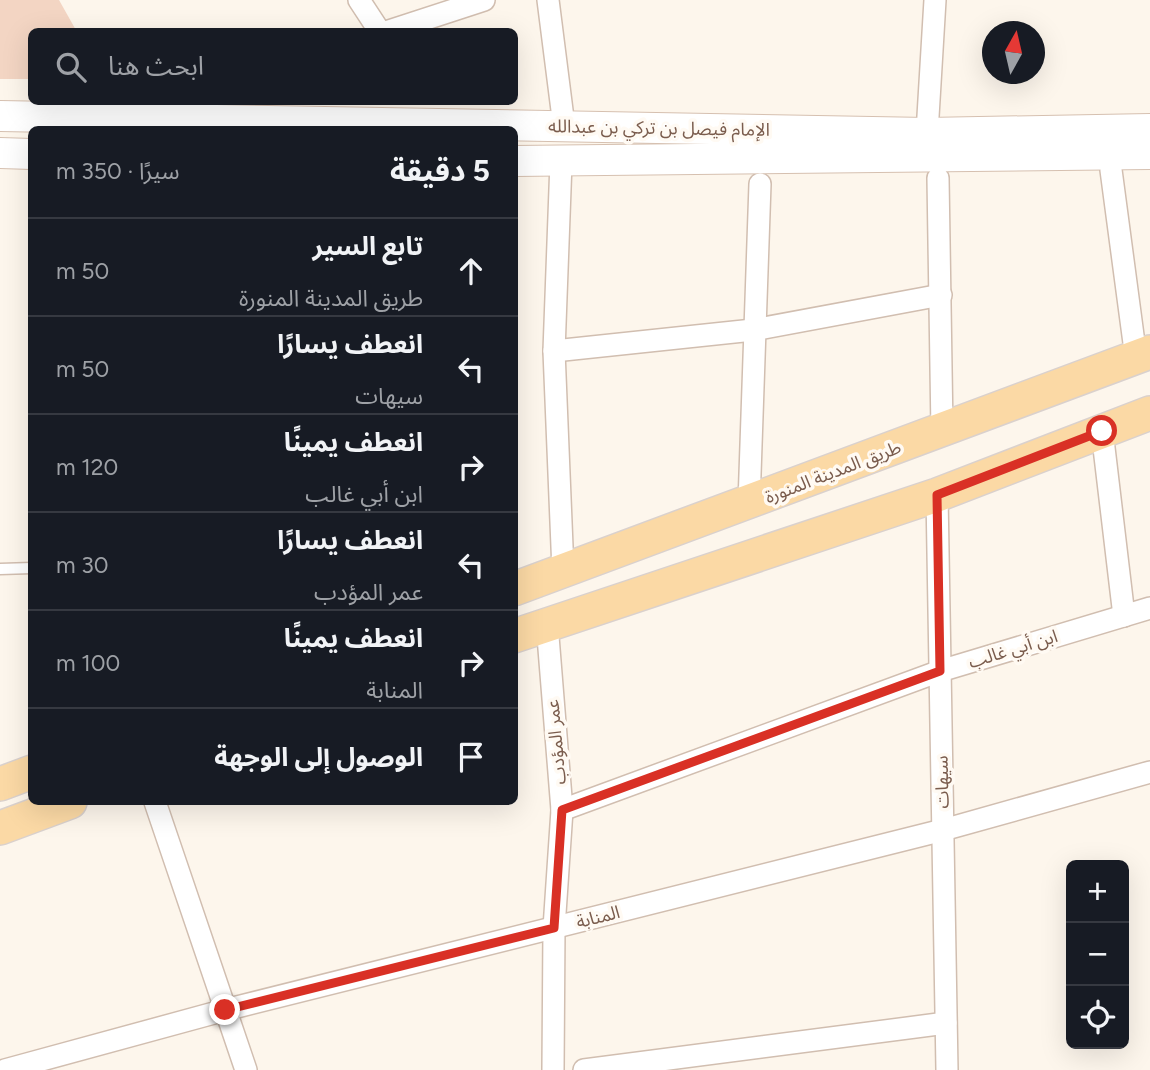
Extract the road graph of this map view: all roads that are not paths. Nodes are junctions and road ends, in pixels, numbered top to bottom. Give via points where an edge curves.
1 (359, 0) edge
2 (482, 0) edge
3 (548, 0) edge
4 (934, 0) edge
5 (377, 28) edge
6 (398, 28) edge
7 (159, 105) edge
8 (0, 116) edge
9 (117, 118) junction
10 (564, 126) junction
11 (1150, 129) edge
12 (927, 133) junction
13 (0, 153) edge
14 (28, 154) edge
15 (1129, 159) edge
16 (518, 161) edge
17 (561, 162) junction
18 (938, 177) dead end
19 (760, 184) dead end
20 (941, 295) junction
21 (753, 330) junction
22 (554, 351) junction
23 (1143, 355) edge
24 (1150, 413) edge
25 (942, 430) junction
26 (1102, 431) junction
27 (937, 495) junction
28 (749, 503) junction
29 (28, 568) edge
30 (0, 569) edge
31 (563, 571) junction
32 (518, 588) edge
33 (1150, 608) edge
34 (1124, 616) junction
35 (547, 624) junction
36 (518, 635) edge
37 (940, 671) junction
38 (1150, 772) edge
39 (28, 774) edge
40 (0, 784) edge
41 (62, 805) edge
42 (156, 805) edge
43 (562, 810) junction
44 (0, 828) edge
45 (943, 830) junction
46 (554, 928) junction
47 (225, 1010) junction
48 (946, 1023) junction
49 (5, 1070) edge
50 (246, 1070) edge
51 (553, 1070) edge
52 (584, 1070) edge
53 (947, 1070) edge

1 - 5 street
2 - 6 street
3 - 10 street
4 - 12 street
7 - 9 street
8 - 9 main road, الإمام فيصل بن تركي بن عبدالله
9 - 10 main road, الإمام فيصل بن تركي بن عبدالله
10 - 12 main road, الإمام فيصل بن تركي بن عبدالله
11 - 12 main road, الإمام فيصل بن تركي بن عبدالله
13 - 14 main road
15 - 17 main road, الإمام فيصل بن تركي بن عبدالله
15 - 23 street
16 - 17 main road, الإمام فيصل بن تركي بن عبدالله
17 - 22 street
18 - 20 street
19 - 21 street
20 - 21 street
20 - 25 street
21 - 22 street
21 - 28 street
22 - 31 street
23 - 25 main road, طريق المدينة المنورة
24 - 26 main road
25 - 28 main road, طريق المدينة المنورة
26 - 27 main road
26 - 34 street
27 - 35 main road
27 - 37 street, سيهات
28 - 31 main road, طريق المدينة المنورة
29 - 30 lane
31 - 32 main road, طريق المدينة المنورة
33 - 34 street, ابن أبي غالب
34 - 37 street, ابن أبي غالب
35 - 36 main road
35 - 43 street, عمر المؤدب
37 - 43 street, ابن أبي غالب
37 - 45 street, سيهات
38 - 45 street, المنابة
39 - 40 main road
41 - 44 main road
42 - 47 street
43 - 46 street, عمر المؤدب
45 - 46 street, المنابة
45 - 48 street, سيهات
46 - 47 street, المنابة
46 - 51 street, عمر المؤدب
47 - 49 street, المنابة
47 - 50 street
48 - 52 street
48 - 53 street, سيهات

